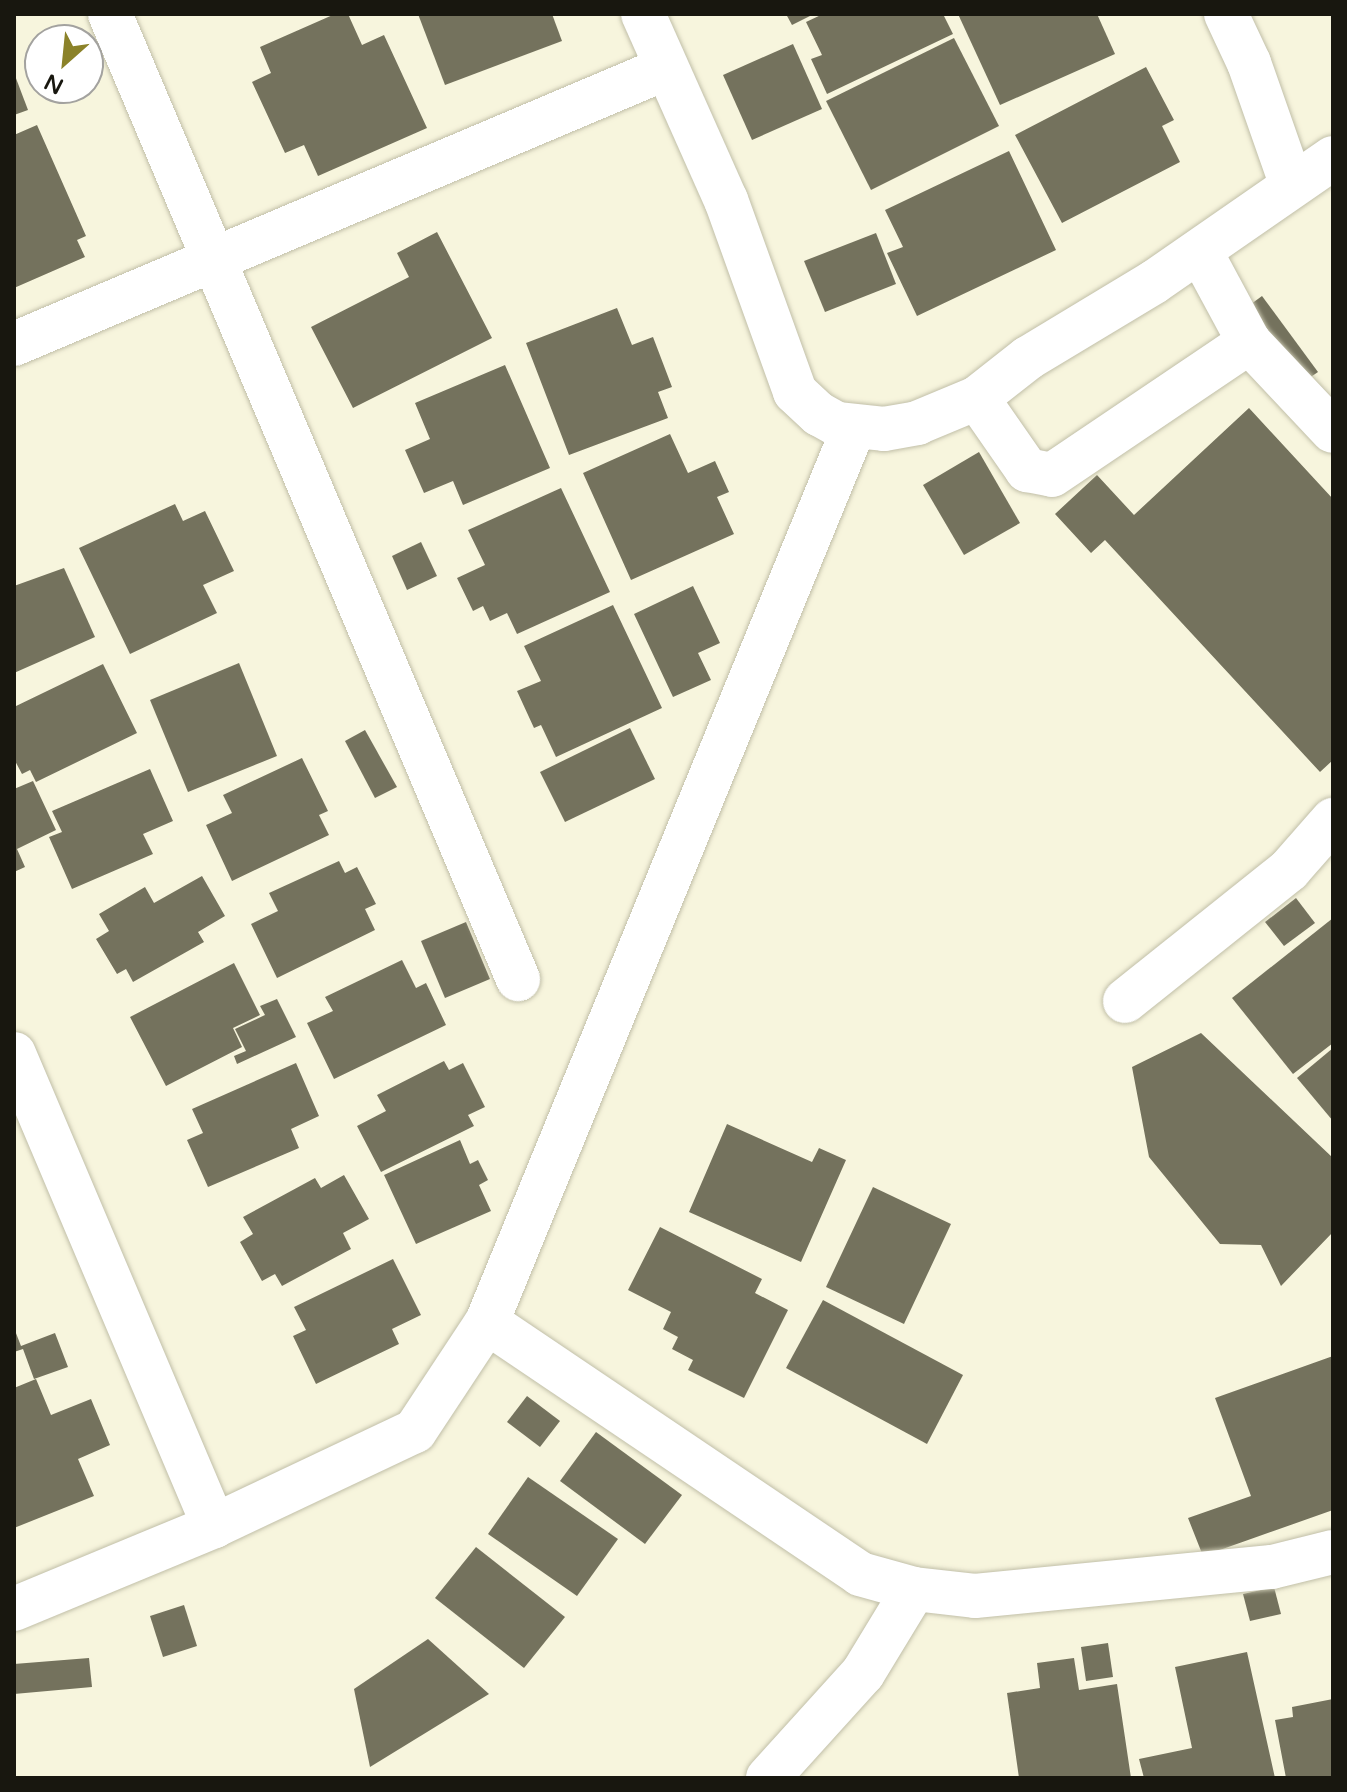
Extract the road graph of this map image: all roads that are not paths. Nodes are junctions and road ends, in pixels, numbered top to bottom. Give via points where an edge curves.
1 (110, 14) edge
2 (643, 14) edge
3 (1226, 14) edge
4 (666, 68) junction
5 (1333, 158) edge
6 (1292, 186) junction
7 (1200, 251) junction
8 (215, 260) junction
9 (1249, 342) junction
10 (14, 344) edge
11 (977, 398) junction
12 (854, 427) junction
13 (1333, 431) edge
14 (1333, 820) edge
15 (518, 979) dead end
16 (1125, 1001) dead end
17 (14, 1054) edge
18 (487, 1322) junction
19 (214, 1526) junction
20 (1333, 1552) edge
21 (914, 1589) junction
22 (14, 1609) edge
23 (768, 1778) edge

1 - 8 street
2 - 4 street
3 - 6 street
4 - 8 street
4 - 12 street via 726,200 795,392 819,414
5 - 6 street
6 - 7 street
7 - 9 street
7 - 11 street via 1028,358
8 - 10 street
8 - 15 street
9 - 11 street via 1052,475 1027,470
9 - 13 street
11 - 12 street via 917,423
12 - 18 street
14 - 16 street via 1289,870
17 - 19 street
18 - 19 street via 415,1431
18 - 21 street via 860,1574
19 - 22 street
20 - 21 street via 1272,1567 975,1596
21 - 23 street via 863,1673

